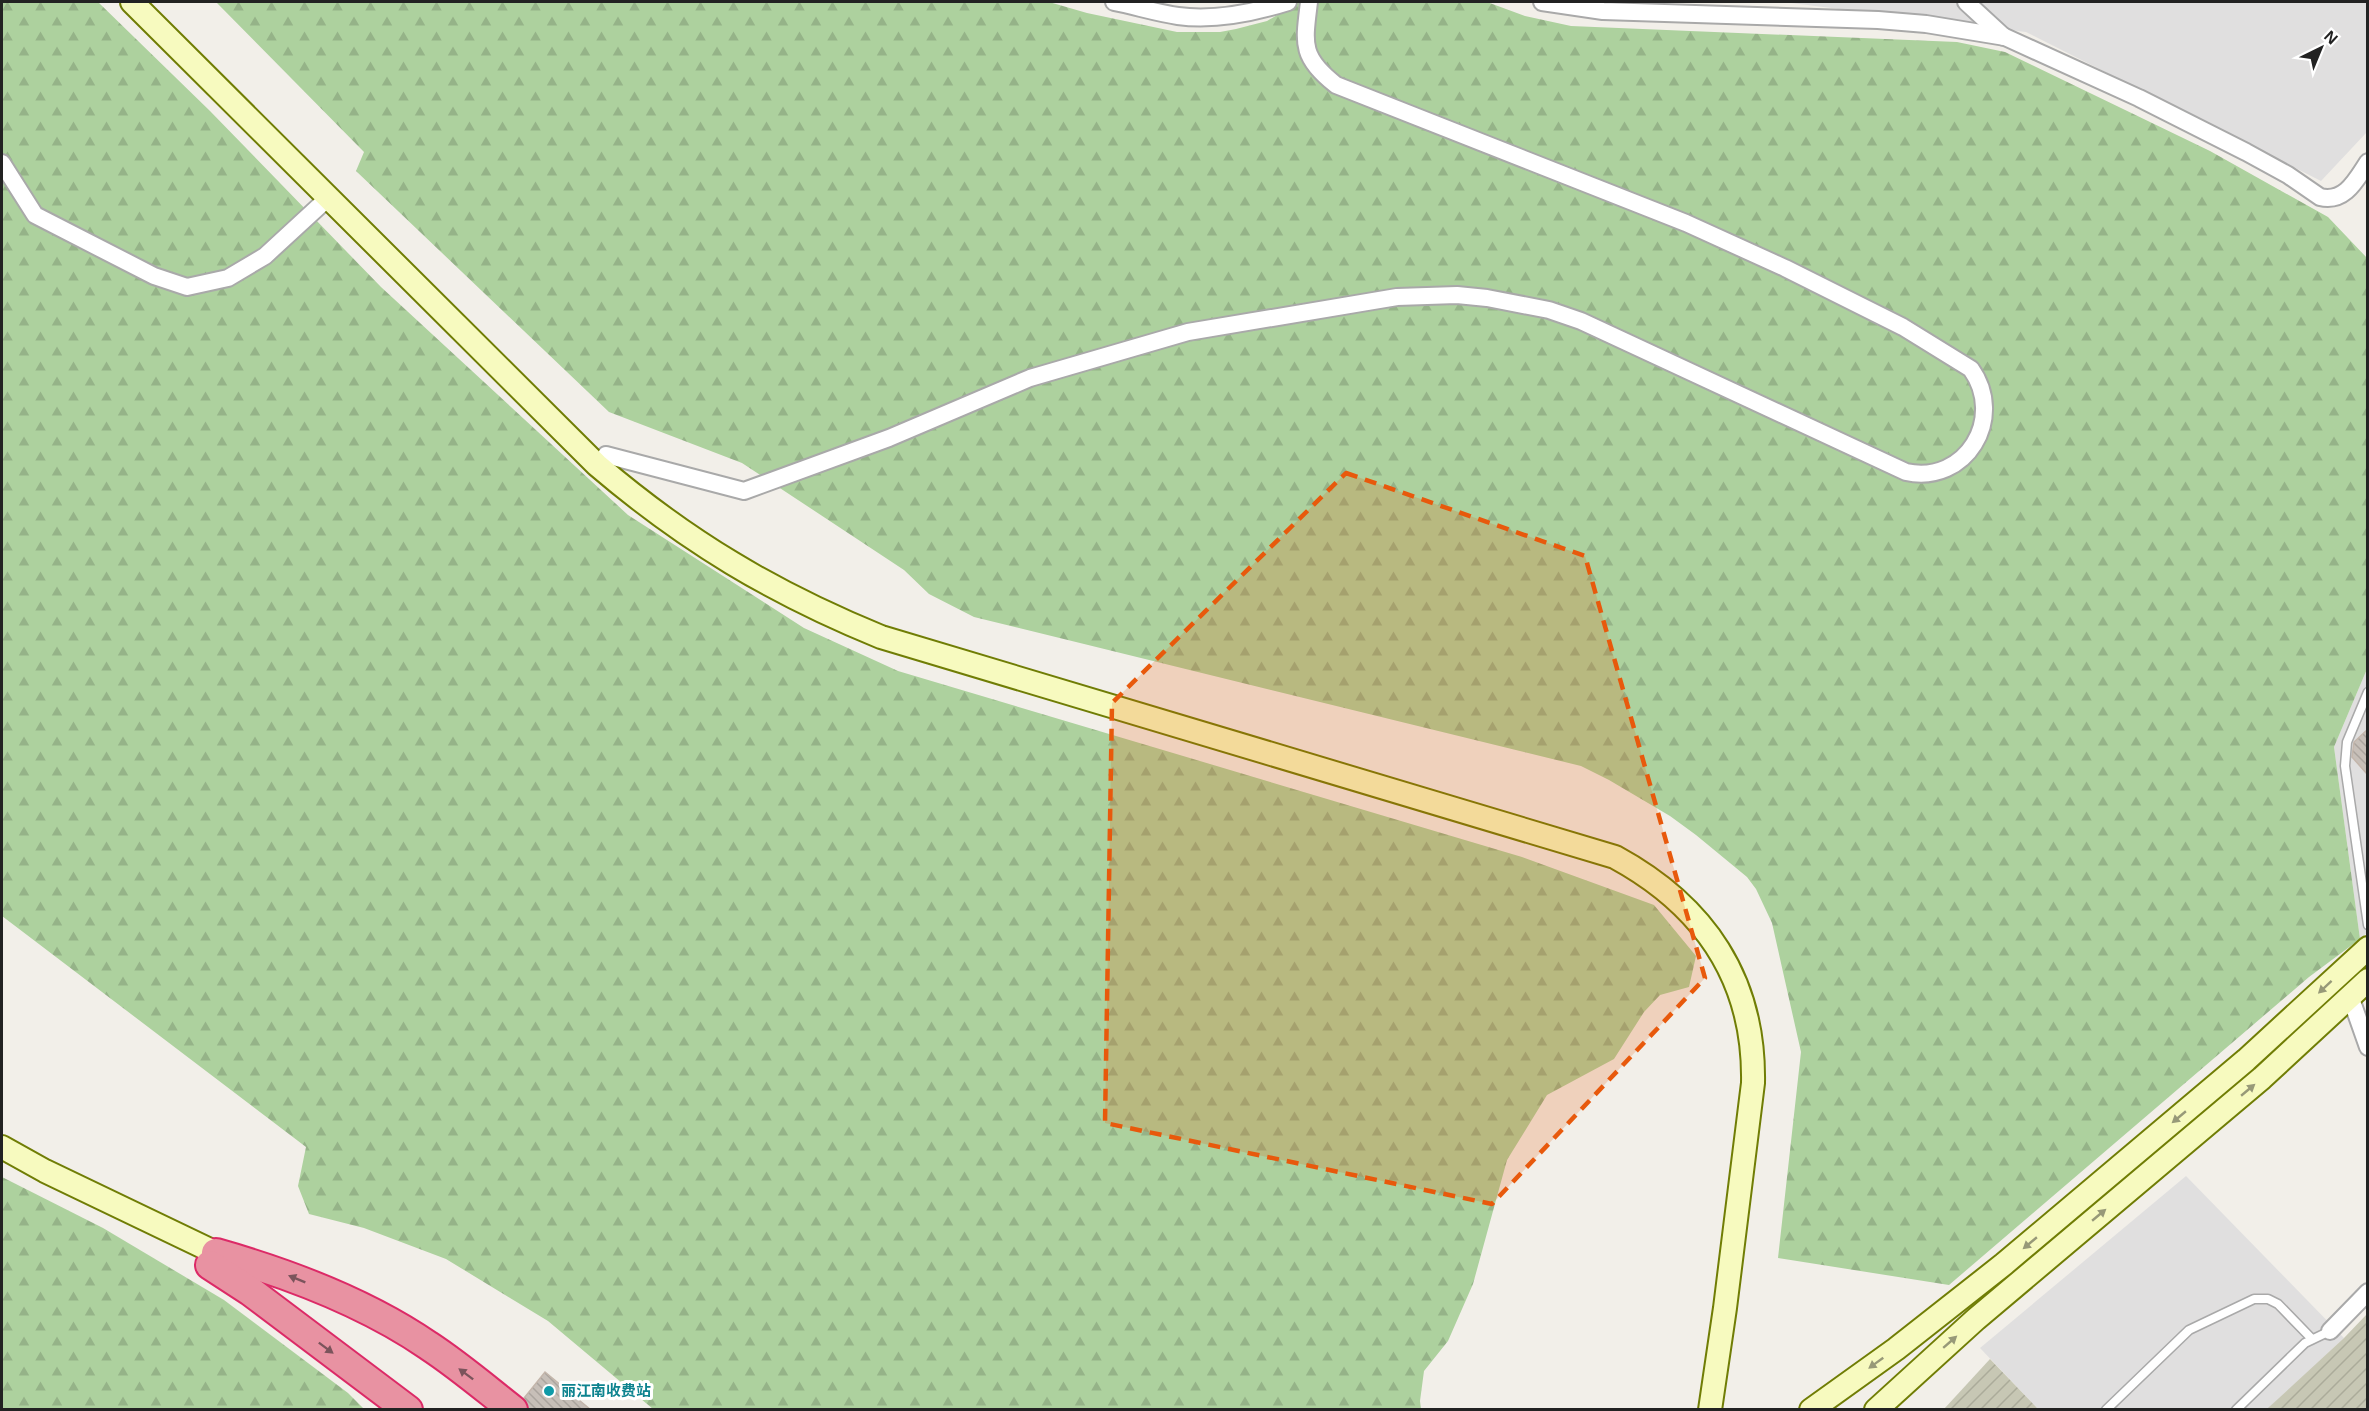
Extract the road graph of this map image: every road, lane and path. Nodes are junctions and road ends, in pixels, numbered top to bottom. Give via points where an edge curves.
1 (132, 2) edge
2 (152, 2) edge
3 (1114, 2) edge
4 (1288, 2) edge
5 (1309, 2) edge
6 (1542, 2) edge
7 (1966, 2) edge
8 (2005, 37) junction
9 (2367, 162) edge
10 (2, 163) edge
11 (328, 198) junction
12 (606, 455) junction
13 (2367, 692) edge
14 (2366, 906) edge
15 (2367, 925) edge
16 (2367, 948) edge
17 (2367, 980) edge
18 (2350, 996) junction
19 (2367, 1047) edge
20 (2, 1147) edge
21 (2, 1164) edge
22 (213, 1259) junction
23 (2367, 1292) edge
24 (2330, 1331) joint
25 (2312, 1339) junction
26 (408, 1410) edge
27 (513, 1410) edge
28 (1710, 1410) edge
29 (1725, 1410) edge
30 (1811, 1410) edge
31 (1876, 1410) edge
32 (2106, 1410) edge
33 (2236, 1410) edge

1 - 11 main road
2 - 12 main road
3 - 4 street via 1200,17 1243,13
5 - 12 street via 1304,42 1319,70 1336,85 1686,224 1785,268 1904,327 1971,369 1985,399 1984,421 1975,442 1941,471 1906,472 1581,321 1516,302 1427,295 1188,332 1030,378 889,438 744,491
6 - 8 street via 1603,11 1878,20
7 - 8 street
8 - 9 street via 2139,98 2246,152 2325,198 2341,195 2350,188
10 - 11 street via 35,215 154,276 187,287 228,278 265,256
11 - 28 main road via 597,465 699,544 788,596 881,638 1615,857 1668,891 1701,923 1728,964 1745,1010 1753,1059 1727,1296
12 - 29 main road via 672,508 750,559 839,605 886,624 1620,844 1677,881 1711,915 1740,957 1759,1006 1767,1058
13 - 14 lane via 2346,742 2345,766
14 - 15 lane
16 -> 30 main road via 2246,1060 2004,1264
17 - 18 main road
18 - 19 street
31 -> 18 main road via 1976,1319 2262,1078
20 - 22 main road
21 - 22 main road
22 -> 26 highway
27 -> 22 highway via 429,1345 357,1305 286,1275
23 - 24 street
24 - 25 lane
25 - 32 lane via 2278,1304 2254,1299 2189,1330
25 - 33 lane

